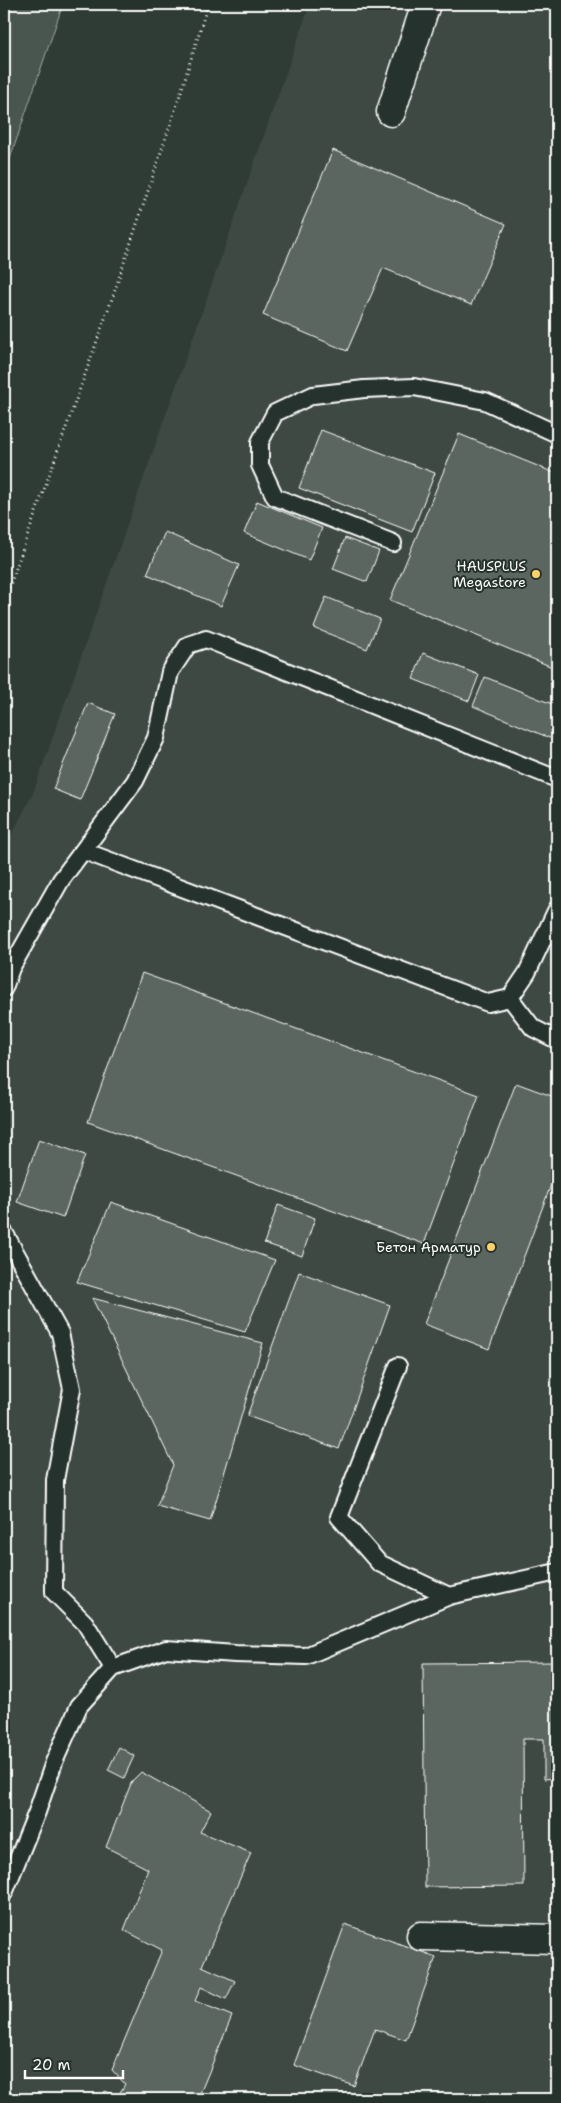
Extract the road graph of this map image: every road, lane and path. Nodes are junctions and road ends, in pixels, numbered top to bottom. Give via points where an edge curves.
1 (208, 4) edge
2 (426, 4) edge
3 (391, 112) dead end
4 (557, 434) edge
5 (393, 543) dead end
6 (4, 602) edge
7 (557, 779) edge
8 (84, 850) junction
9 (557, 909) edge
10 (4, 988) edge
11 (510, 998) junction
12 (557, 1040) edge
13 (4, 1232) edge
14 (398, 1366) dead end
15 (557, 1572) edge
16 (449, 1596) junction
17 (113, 1668) junction
18 (4, 1893) edge
19 (421, 1936) dead end
20 (557, 1940) edge

1 - 6 path via 113,296
2 - 3 street
4 - 5 lane via 485,401 414,387 313,395 275,413 260,442 260,465 276,497
7 - 8 lane via 206,639 188,645 170,672 156,738 135,781
8 - 10 lane via 61,880 11,968
8 - 11 lane via 488,1003
9 - 11 lane via 527,973
11 - 12 lane via 533,1028
13 - 17 lane via 60,1332 72,1389 55,1480 54,1592 85,1623
14 - 16 lane via 339,1517 379,1563
15 - 16 lane
16 - 17 lane via 306,1656 166,1649
17 - 18 lane via 79,1706
19 - 20 street

